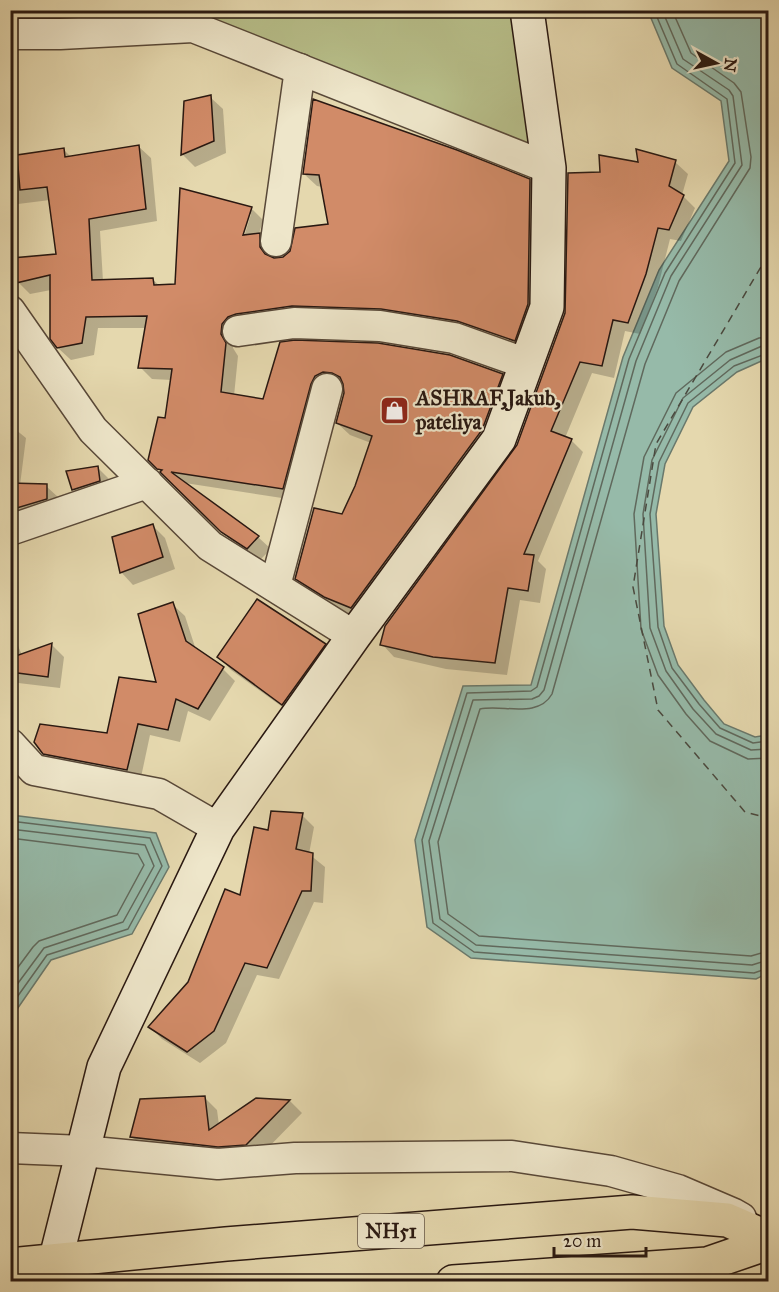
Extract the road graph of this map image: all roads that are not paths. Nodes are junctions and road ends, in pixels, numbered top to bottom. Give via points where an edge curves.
1 (527, 10) edge
2 (10, 34) edge
3 (300, 69) junction
4 (549, 168) junction
5 (276, 241) dead end
6 (10, 311) edge
7 (238, 331) dead end
8 (526, 364) junction
9 (327, 389) dead end
10 (147, 483) junction
11 (10, 530) edge
12 (274, 586) junction
13 (354, 636) junction
14 (10, 744) edge
15 (218, 828) junction
16 (10, 1148) edge
17 (83, 1151) junction
18 (768, 1240) edge
19 (10, 1265) edge
20 (53, 1271) edge
21 (453, 1281) edge

1 - 4 street
2 - 3 street via 193,27
3 - 4 street
3 - 5 street
4 - 8 street via 547,307
6 - 10 street via 93,430
7 - 8 street via 294,323 380,326 454,338
8 - 13 street via 499,439
9 - 12 street
10 - 11 street
10 - 12 street via 210,546
12 - 13 street
13 - 15 street
14 - 15 street via 34,770 159,794
15 - 17 street via 104,1067
16 - 17 street
17 - 18 street via 218,1164 295,1158 512,1156 610,1171 678,1190 734,1214
17 - 20 street
18 - 20 highway, NH51 via 727,1220 632,1212 226,1244
18 - 21 highway via 707,1264
19 - 20 highway, NH51

